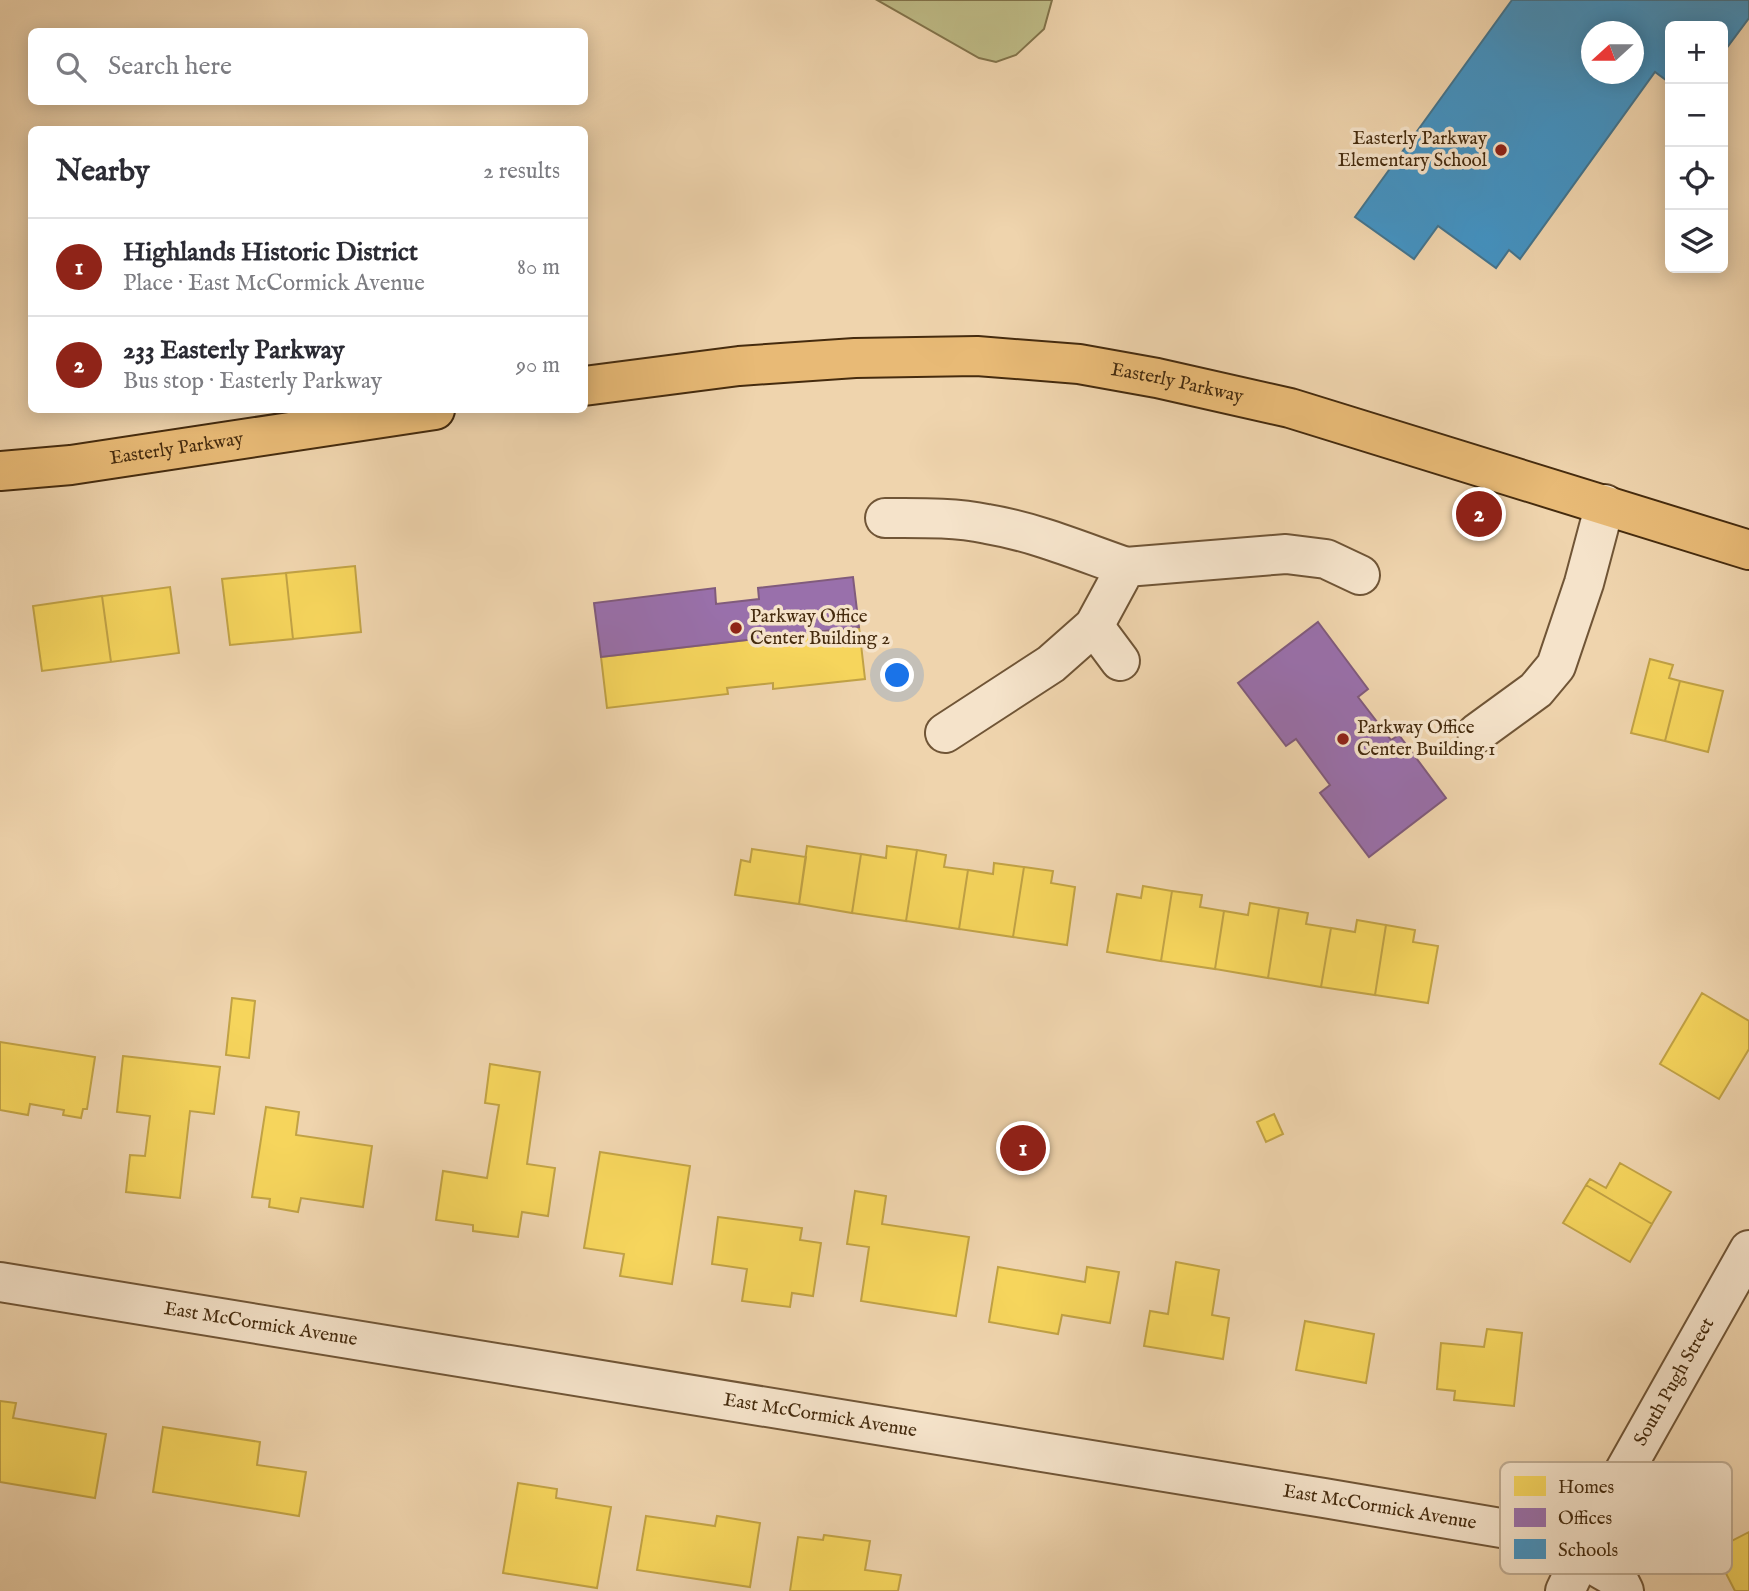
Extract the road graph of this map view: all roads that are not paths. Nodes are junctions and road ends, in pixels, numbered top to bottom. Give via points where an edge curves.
1 (588, 385) edge
2 (415, 413) edge
3 (0, 471) edge
4 (1605, 504) junction
5 (885, 518) dead end
6 (1749, 550) edge
7 (1126, 568) junction
8 (1360, 575) dead end
9 (1094, 626) junction
10 (1120, 661) dead end
11 (945, 733) dead end
12 (1477, 733) dead end
13 (1749, 1250) edge
14 (0, 1282) edge
15 (1629, 1462) edge
16 (1500, 1528) edge
17 (1572, 1574) edge
18 (1624, 1591) edge

1 - 4 main road, Easterly Parkway via 739,366 855,358 977,356 1079,364 1290,408
2 - 3 main road, Easterly Parkway via 71,465
4 - 6 main road, Easterly Parkway
4 - 12 street via 1556,666 1536,690
5 - 7 street via 986,523
7 - 8 street via 1286,554 1326,559
7 - 9 street
9 - 10 street
9 - 11 street via 1051,664
13 - 15 street, South Pugh Street
14 - 16 street, East McCormick Avenue
17 - 18 street, East McCormick Avenue via 1618,1579

